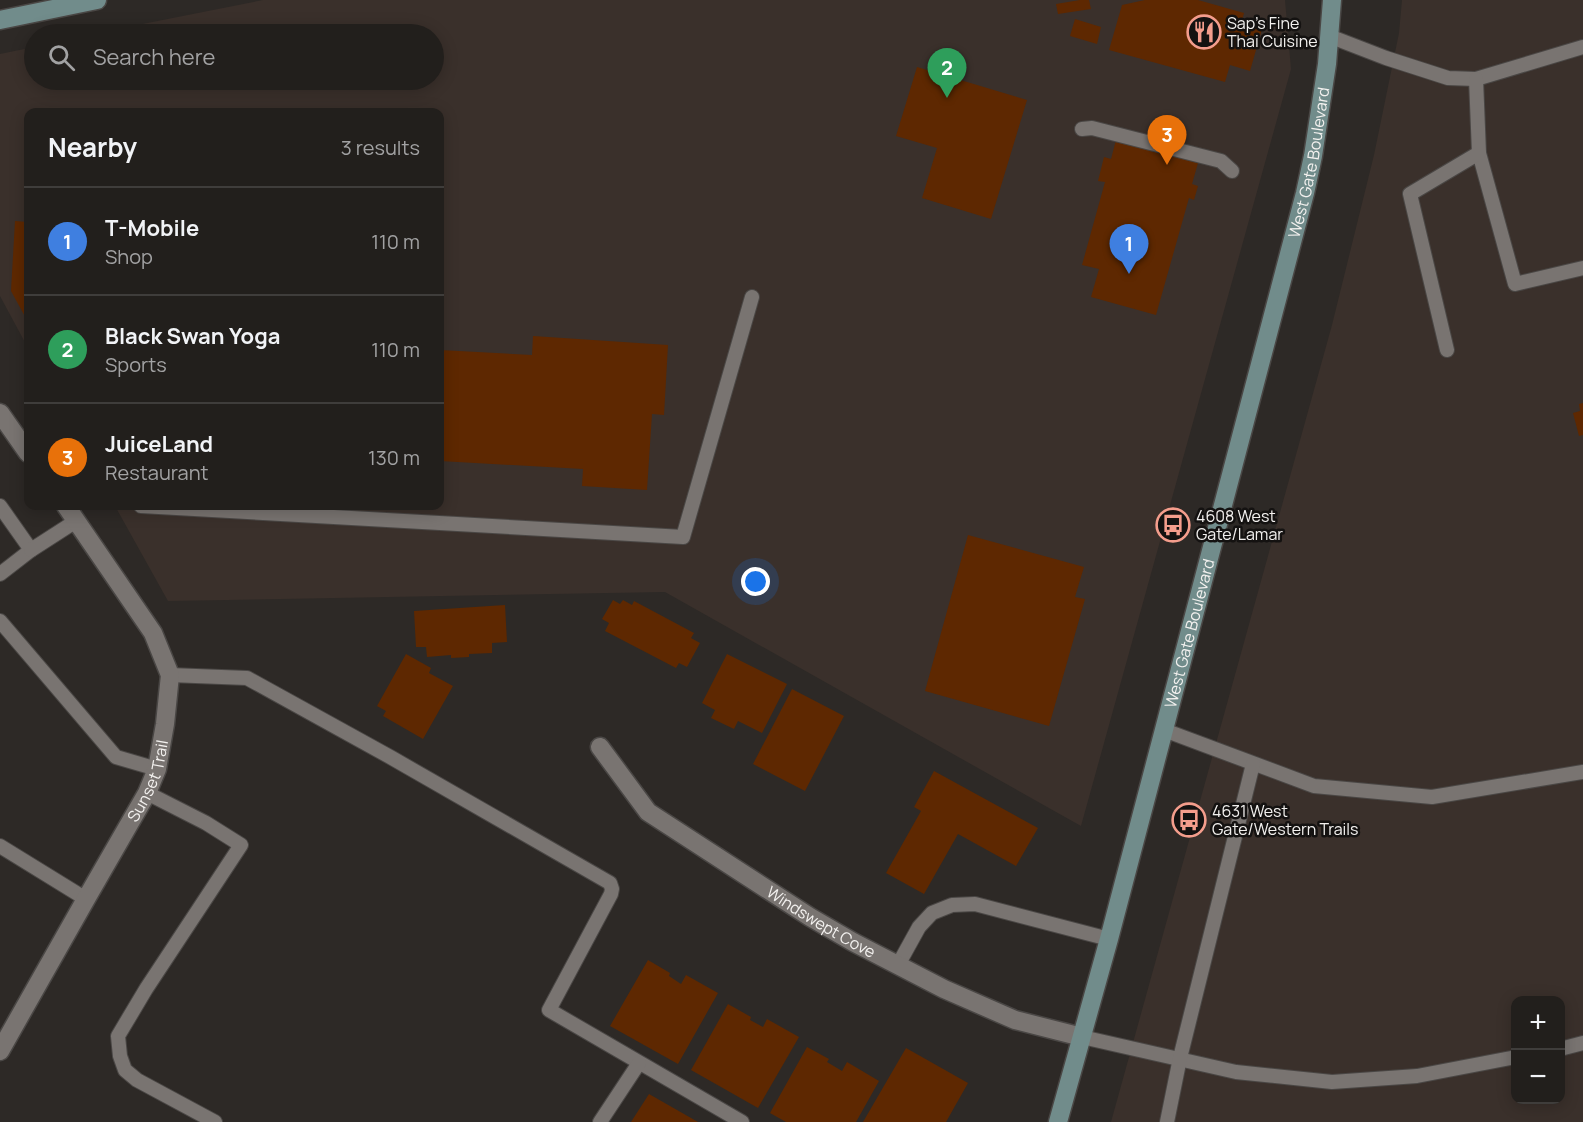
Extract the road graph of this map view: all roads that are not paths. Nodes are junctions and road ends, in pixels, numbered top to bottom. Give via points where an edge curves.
1 (97, 0) edge
2 (1332, 0) edge
3 (0, 20) edge
4 (1329, 36) junction
5 (1583, 47) edge
6 (1476, 80) junction
7 (1082, 129) dead end
8 (1479, 153) junction
9 (1232, 171) dead end
10 (1583, 268) edge
11 (752, 297) dead end
12 (1447, 350) dead end
13 (0, 413) edge
14 (24, 447) edge
15 (0, 506) edge
16 (69, 510) edge
17 (211, 510) edge
18 (76, 521) junction
19 (32, 550) junction
20 (0, 574) edge
21 (0, 621) edge
22 (170, 675) junction
23 (1164, 730) junction
24 (600, 747) dead end
25 (1253, 764) junction
26 (157, 769) junction
27 (1583, 772) edge
28 (147, 793) junction
29 (0, 846) edge
30 (86, 899) junction
31 (1108, 939) junction
32 (898, 966) junction
33 (1082, 1037) junction
34 (1583, 1043) edge
35 (1565, 1048) edge
36 (0, 1051) edge
37 (1180, 1058) junction
38 (1511, 1059) edge
39 (639, 1063) junction
40 (215, 1122) edge
41 (600, 1122) edge
42 (742, 1122) edge
43 (1058, 1122) edge
44 (1167, 1122) edge

1 - 3 main road
2 - 4 main road, West Gate Boulevard
4 - 6 lane via 1448,78
4 - 23 main road, West Gate Boulevard via 1320,116 1305,193
5 - 6 lane
6 - 8 lane
7 - 9 lane via 1092,128 1221,161
8 - 10 lane via 1515,284
8 - 12 lane via 1410,194
11 - 17 lane via 683,537
13 - 14 street
15 - 19 lane
16 - 18 street, Sunset Trail
18 - 19 lane
18 - 22 street, Sunset Trail via 153,633
19 - 20 lane
21 - 26 lane via 116,757
22 - 26 street, Sunset Trail
22 - 39 lane via 247,678 610,883 611,894 549,1010
23 - 25 lane
23 - 31 main road, West Gate Boulevard
24 - 32 street, Windswept Cove via 648,812 810,917
25 - 27 lane via 1314,786 1432,797
25 - 37 lane
26 - 28 street, Sunset Trail
28 - 30 street, Sunset Trail
28 - 40 lane via 241,845 118,1036 125,1070
29 - 30 lane
30 - 36 street, Sunset Trail
31 - 32 lane via 975,904 952,904 932,913 918,927
31 - 33 main road, West Gate Boulevard
32 - 33 street, Windswept Cove via 1015,1020
33 - 37 lane
33 - 43 main road, West Gate Boulevard
34 - 35 lane
37 - 38 lane via 1236,1072 1332,1082 1417,1076
37 - 44 lane
39 - 41 lane
39 - 42 lane

